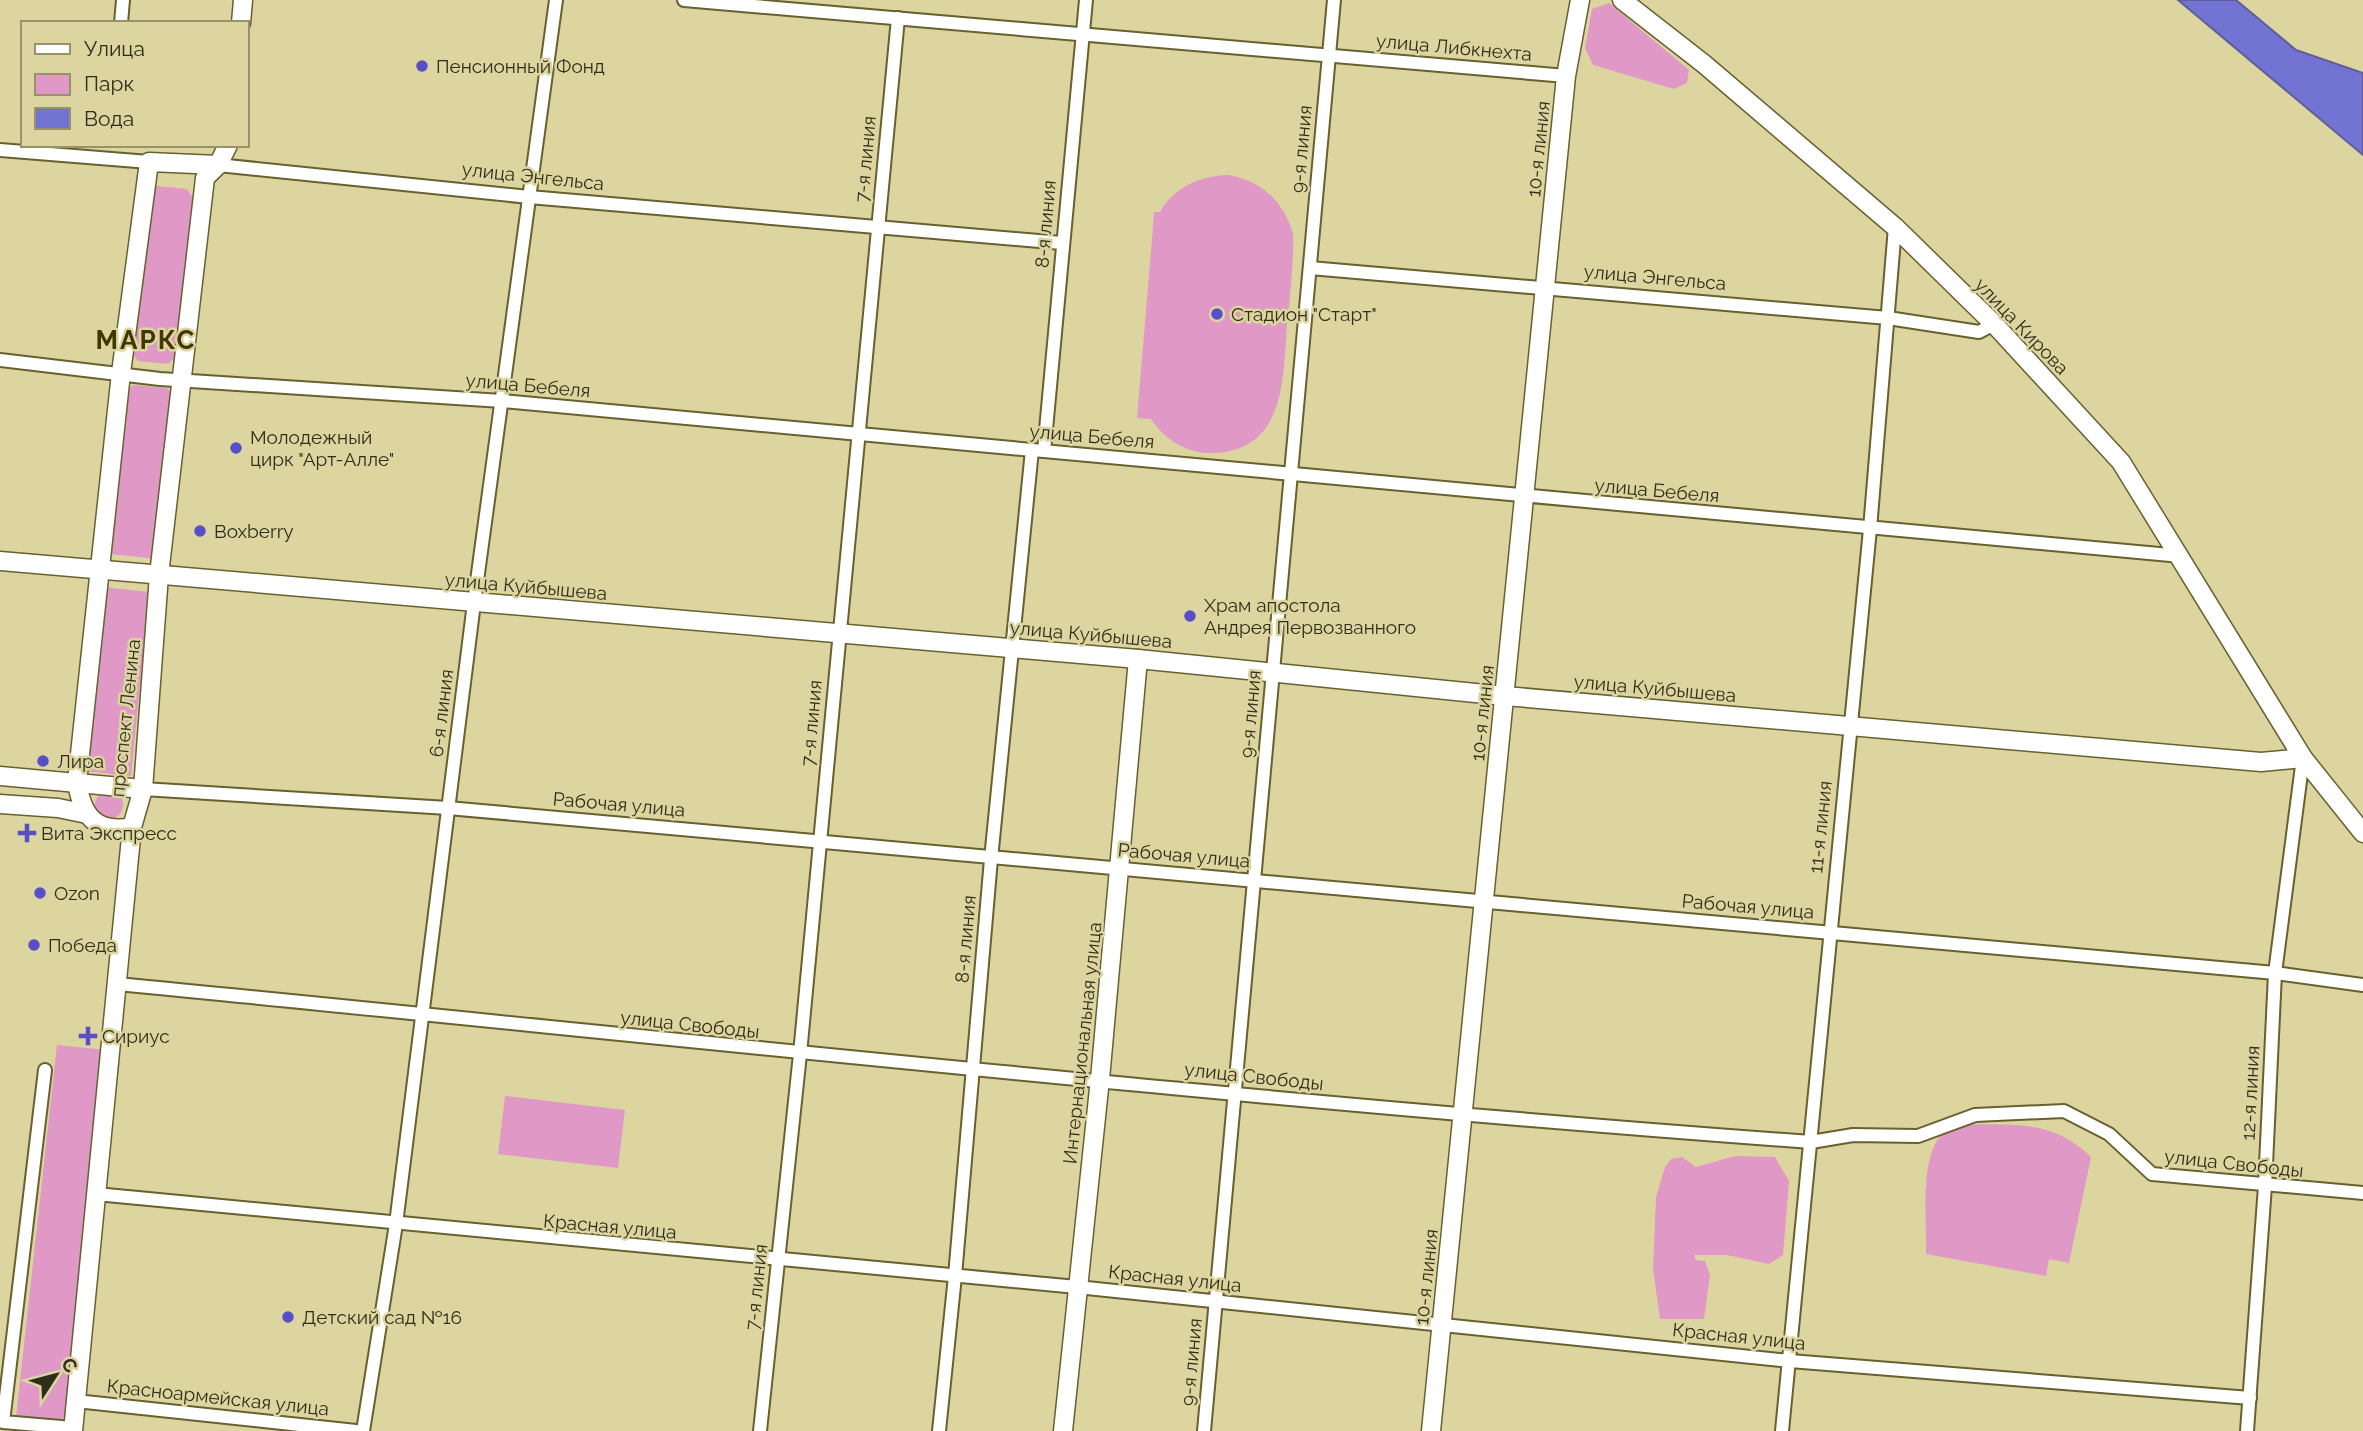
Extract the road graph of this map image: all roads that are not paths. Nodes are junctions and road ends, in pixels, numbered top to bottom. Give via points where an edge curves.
1 (123, 0) edge
2 (243, 0) edge
3 (556, 0) edge
4 (684, 0) edge
5 (1086, 0) edge
6 (1334, 0) edge
7 (1580, 0) edge
8 (1622, 0) edge
9 (898, 18) junction
10 (121, 21) edge
11 (241, 21) edge
12 (1082, 34) junction
13 (1334, 56) junction
14 (1566, 76) junction
15 (227, 147) edge
16 (0, 150) edge
17 (107, 152) edge
18 (149, 162) junction
19 (218, 165) junction
20 (529, 197) junction
21 (1895, 227) junction
22 (878, 229) junction
23 (1062, 243) junction
24 (1310, 268) junction
25 (1546, 289) junction
26 (1888, 318) junction
27 (1994, 324) junction
28 (0, 360) edge
29 (121, 373) junction
30 (183, 380) junction
31 (502, 401) junction
32 (858, 435) junction
33 (1038, 450) junction
34 (1292, 474) junction
35 (1526, 497) junction
36 (1870, 529) junction
37 (2181, 556) junction
38 (0, 561) edge
39 (100, 569) junction
40 (159, 575) junction
41 (474, 603) junction
42 (839, 633) junction
43 (1012, 648) junction
44 (1138, 659) junction
45 (1273, 673) junction
46 (1505, 696) junction
47 (1849, 727) junction
48 (2303, 758) junction
49 (0, 776) edge
50 (77, 782) junction
51 (143, 789) junction
52 (0, 804) edge
53 (448, 808) junction
54 (87, 814) junction
55 (132, 827) junction
56 (2363, 833) edge
57 (819, 844) junction
58 (991, 859) junction
59 (1120, 870) junction
60 (1254, 883) junction
61 (1481, 904) junction
62 (1829, 934) junction
63 (2275, 973) junction
64 (118, 984) junction
65 (2363, 985) edge
66 (420, 1016) junction
67 (800, 1054) junction
68 (973, 1069) junction
69 (45, 1070) dead end
70 (1100, 1079) junction
71 (1235, 1093) junction
72 (1463, 1117) junction
73 (1811, 1142) junction
74 (2265, 1186) junction
75 (96, 1194) junction
76 (2363, 1194) edge
77 (396, 1224) junction
78 (779, 1261) junction
79 (955, 1276) junction
80 (1077, 1287) junction
81 (1216, 1301) junction
82 (1442, 1325) junction
83 (1790, 1361) junction
84 (2250, 1398) junction
85 (76, 1401) junction
86 (73, 1430) edge
87 (356, 1431) edge
88 (363, 1431) edge
89 (760, 1431) edge
90 (939, 1431) edge
91 (1063, 1431) edge
92 (1204, 1431) edge
93 (1431, 1431) edge
94 (1782, 1431) edge
95 (2247, 1431) edge

1 - 10 street
2 - 11 street
3 - 20 street, 6-я линия
4 - 9 street
5 - 12 street, 8-я линия
6 - 13 street, 9-я линия
7 - 14 street, 10-я линия
8 - 21 street, улица Кирова
9 - 12 street
9 - 22 street, 7-я линия
12 - 13 street, улица Либкнехта
12 - 23 street, 8-я линия
13 - 14 street, улица Либкнехта
13 - 24 street, 9-я линия
14 - 25 street, 10-я линия
15 - 19 street, проспект Ленина
16 - 17 street, улица Энгельса
17 - 18 street, улица Энгельса
18 - 19 street, улица Энгельса
18 - 29 street
19 - 20 street, улица Энгельса
19 - 30 street, проспект Ленина via 205,178
20 - 22 street, улица Энгельса
20 - 31 street, 6-я линия
21 - 26 street, 11-я линия
21 - 27 street, улица Кирова
22 - 23 street, улица Энгельса
22 - 32 street, 7-я линия
23 - 33 street, 8-я линия
24 - 25 street, улица Энгельса
24 - 34 street, 9-я линия
25 - 26 street, улица Энгельса
25 - 35 street, 10-я линия
26 - 27 street, улица Энгельса via 1979,332
26 - 36 street, 11-я линия
27 - 37 street, улица Кирова via 2121,462
28 - 29 street, улица Бебеля
29 - 30 street, улица Бебеля
29 - 39 street
30 - 31 street, улица Бебеля
30 - 40 street, проспект Ленина
31 - 32 street, улица Бебеля
31 - 41 street, 6-я линия
32 - 33 street, улица Бебеля
32 - 42 street, 7-я линия
33 - 34 street, улица Бебеля
33 - 43 street, 8-я линия
34 - 35 street, улица Бебеля
34 - 45 street, 9-я линия
35 - 36 street, улица Бебеля
35 - 46 street, 10-я линия
36 - 37 street, улица Бебеля
36 - 47 street, 11-я линия
37 - 48 street, улица Кирова
38 - 39 street, улица Куйбышева
39 - 40 street, улица Куйбышева
39 - 50 street
40 - 41 street, улица Куйбышева
40 - 51 street, проспект Ленина
41 - 42 street, улица Куйбышева
41 - 53 street, 6-я линия
42 - 43 street, улица Куйбышева
42 - 57 street, 7-я линия
43 - 44 street, улица Куйбышева
43 - 58 street, 8-я линия
44 - 45 street, улица Куйбышева
44 - 59 street, Интернациональная улица
45 - 46 street, улица Куйбышева
45 - 60 street, 9-я линия
46 - 47 street, улица Куйбышева
46 - 61 street, 10-я линия
47 - 48 street, улица Куйбышева via 2261,762
47 - 62 street, 11-я линия
48 - 56 street, улица Кирова
48 - 63 street, 12-я линия
49 - 50 street, Рабочая улица
50 - 51 street, Рабочая улица
50 - 54 street
51 - 53 street, Рабочая улица
51 - 55 street, проспект Ленина
52 - 54 street
53 - 57 street, Рабочая улица
53 - 66 street, 6-я линия
54 - 55 street via 100,827
55 - 64 street, проспект Ленина
57 - 58 street, Рабочая улица
57 - 67 street, 7-я линия
58 - 59 street, Рабочая улица
58 - 68 street, 8-я линия
59 - 60 street, Рабочая улица
59 - 70 street, Интернациональная улица
60 - 61 street, Рабочая улица
60 - 71 street, 9-я линия
61 - 62 street, Рабочая улица
61 - 72 street, 10-я линия
62 - 63 street, Рабочая улица
62 - 73 street, 11-я линия
63 - 65 street, Рабочая улица
63 - 74 street, 12-я линия
64 - 66 street, улица Свободы
64 - 75 street, проспект Ленина
66 - 67 street, улица Свободы
66 - 77 street, 6-я линия
67 - 68 street, улица Свободы
67 - 78 street, 7-я линия
68 - 70 street, улица Свободы
68 - 79 street, 8-я линия
69 - 86 street, проспект Ленина via 3,1422
70 - 71 street, улица Свободы
70 - 80 street, Интернациональная улица
71 - 72 street, улица Свободы
71 - 81 street, 9-я линия
72 - 73 street, улица Свободы
72 - 82 street, 10-я линия
73 - 74 street, улица Свободы via 1853,1135 1918,1136 1975,1115 2064,1111 2109,1134 2152,1174
73 - 83 street, 11-я линия
74 - 76 street, улица Свободы
74 - 84 street, 12-я линия
75 - 77 street, Красная улица
75 - 85 street, проспект Ленина
77 - 78 street, Красная улица
77 - 88 street, 6-я линия
78 - 79 street, Красная улица
78 - 89 street, 7-я линия
79 - 80 street, Красная улица
79 - 90 street, 8-я линия
80 - 81 street, Красная улица
80 - 91 street, Интернациональная улица
81 - 82 street, Красная улица
81 - 92 street, 9-я линия
82 - 83 street, Красная улица
82 - 93 street, 10-я линия
83 - 84 street, Красная улица
83 - 94 street, 11-я линия
84 - 95 street, 12-я линия
85 - 86 street, проспект Ленина
85 - 87 street, Красноармейская улица

